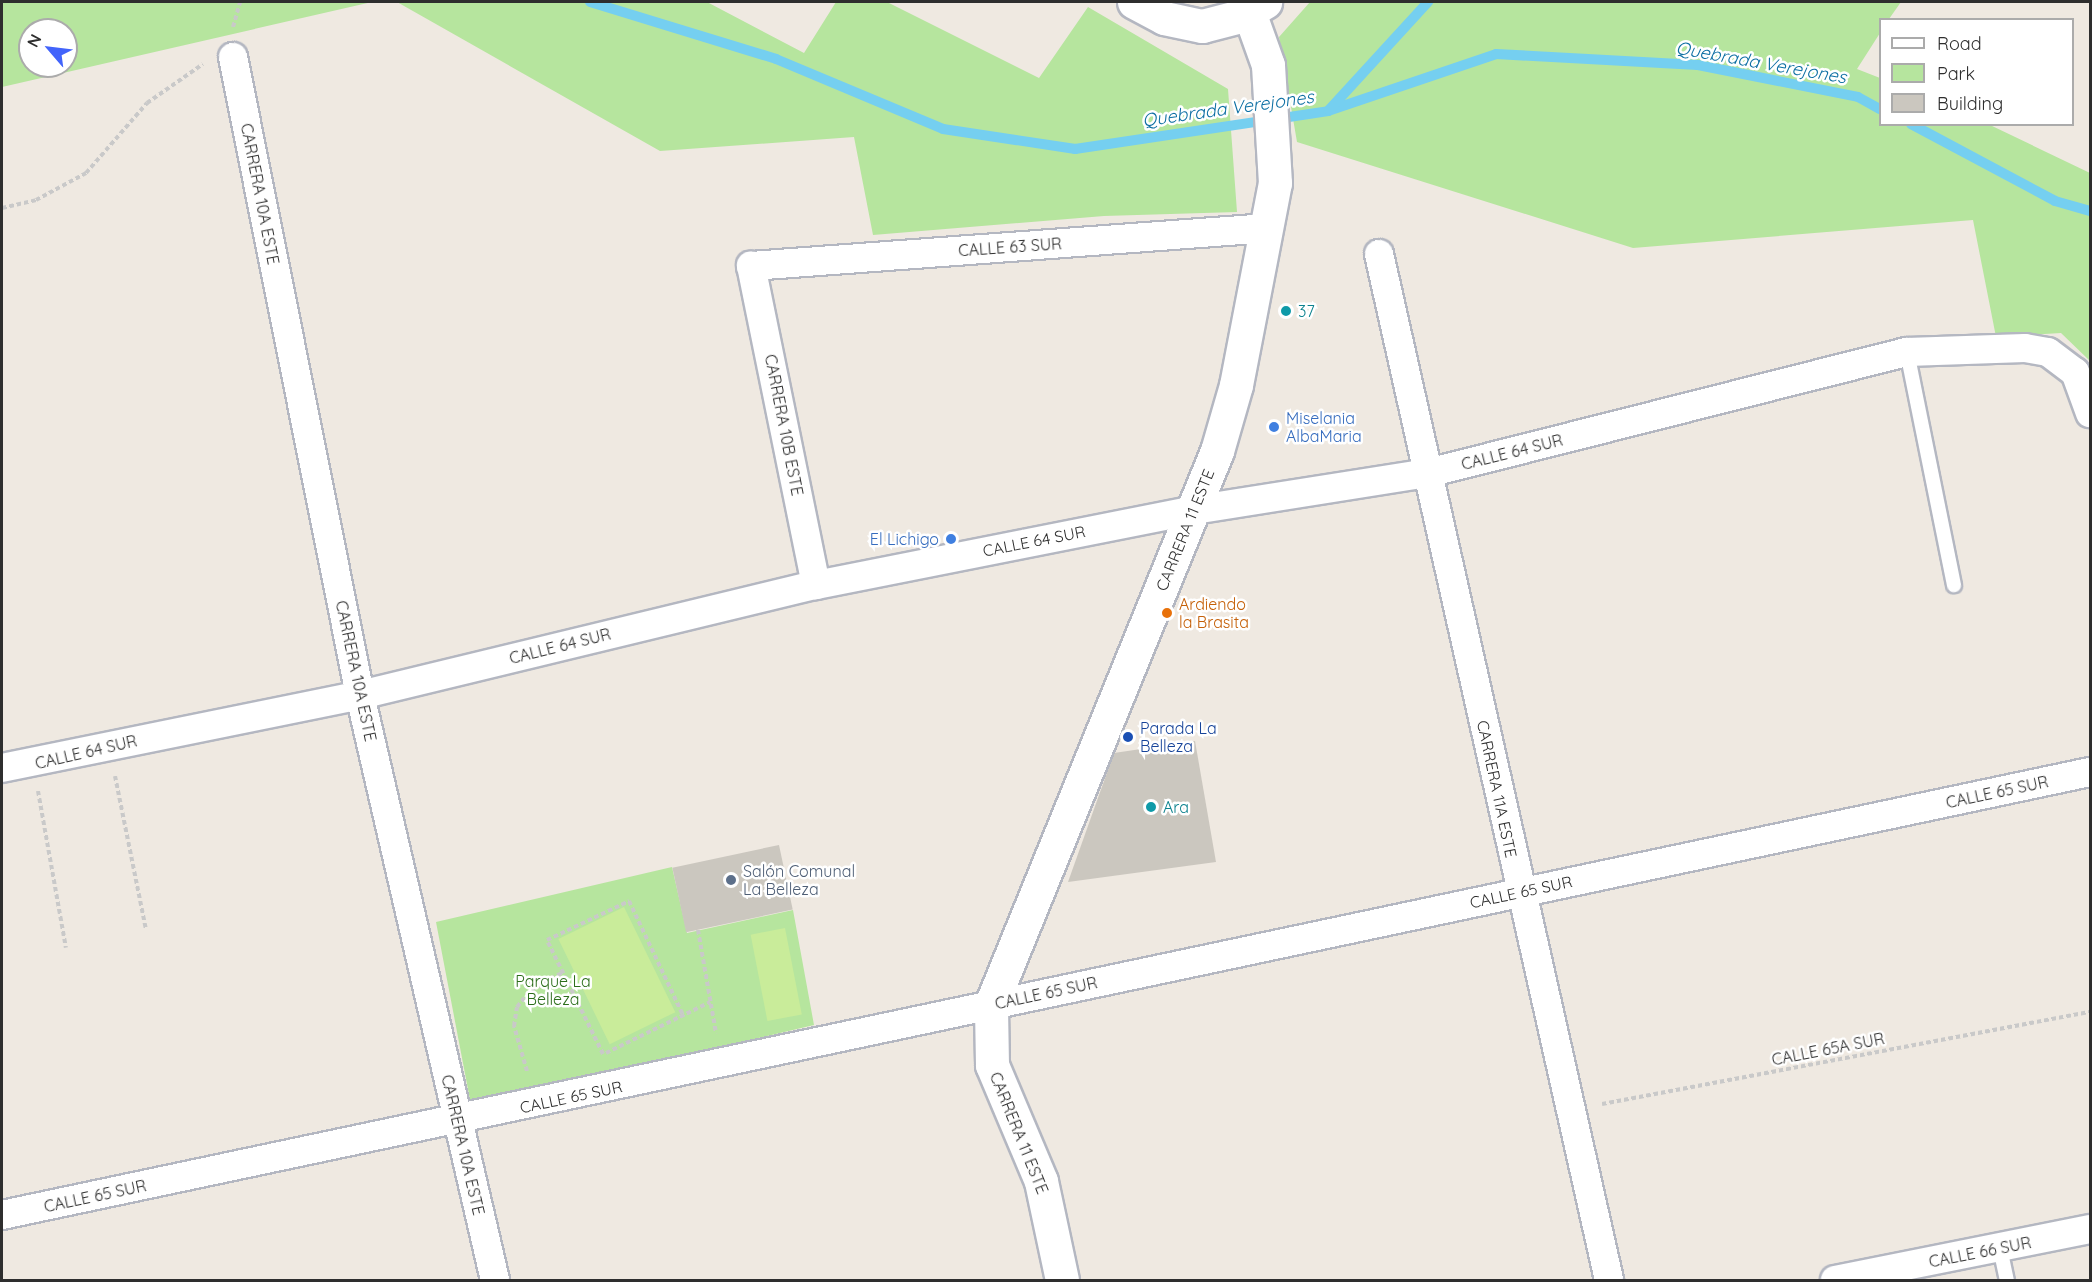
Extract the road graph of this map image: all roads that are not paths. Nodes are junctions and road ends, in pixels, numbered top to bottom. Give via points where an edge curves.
1 (1134, 2) edge
2 (1257, 7) edge
3 (233, 57) road end
4 (1268, 228) junction
5 (1379, 254) dead end
6 (751, 266) joint
7 (1907, 352) junction
8 (2091, 413) edge
9 (1428, 473) junction
10 (1194, 510) junction
11 (816, 585) junction
12 (1954, 585) dead end
13 (360, 694) junction
14 (2, 768) edge
15 (2091, 772) edge
16 (1520, 892) junction
17 (991, 1005) junction
18 (458, 1121) junction
19 (2, 1215) edge
20 (2091, 1229) edge
21 (2000, 1248) junction
22 (495, 1281) edge
23 (1062, 1281) edge
24 (1609, 1281) edge
25 (1834, 1281) edge
26 (2007, 1281) edge

1 - 2 street, CARRERA 11 ESTE via 1183,25 1222,23
2 - 4 street, CARRERA 11 ESTE via 1272,95 1275,183
3 - 13 street, CARRERA 10A ESTE
4 - 6 street, CALLE 63 SUR
4 - 10 street, CARRERA 11 ESTE via 1236,385
5 - 9 street, CARRERA 11A ESTE
6 - 11 street, CARRERA 10B ESTE
7 - 8 street, CALLE 64 SUR via 2025,348 2067,364 2086,392
7 - 9 street, CALLE 64 SUR
7 - 12 lane
9 - 10 street, CALLE 64 SUR
9 - 16 street, CARRERA 11A ESTE
10 - 11 street, CALLE 64 SUR
10 - 17 street, CARRERA 11 ESTE
11 - 13 street, CALLE 64 SUR
13 - 14 street, CALLE 64 SUR
13 - 18 street, CARRERA 10A ESTE
15 - 16 street, CALLE 65 SUR
16 - 17 street, CALLE 65 SUR
16 - 24 street, CARRERA 11A ESTE
17 - 18 street, CALLE 65 SUR
17 - 23 street, CARRERA 11 ESTE via 992,1065 1041,1181
18 - 19 street, CALLE 65 SUR
18 - 22 street, CARRERA 10A ESTE
20 - 21 street, CALLE 66 SUR
21 - 25 street, CALLE 66 SUR
21 - 26 lane

